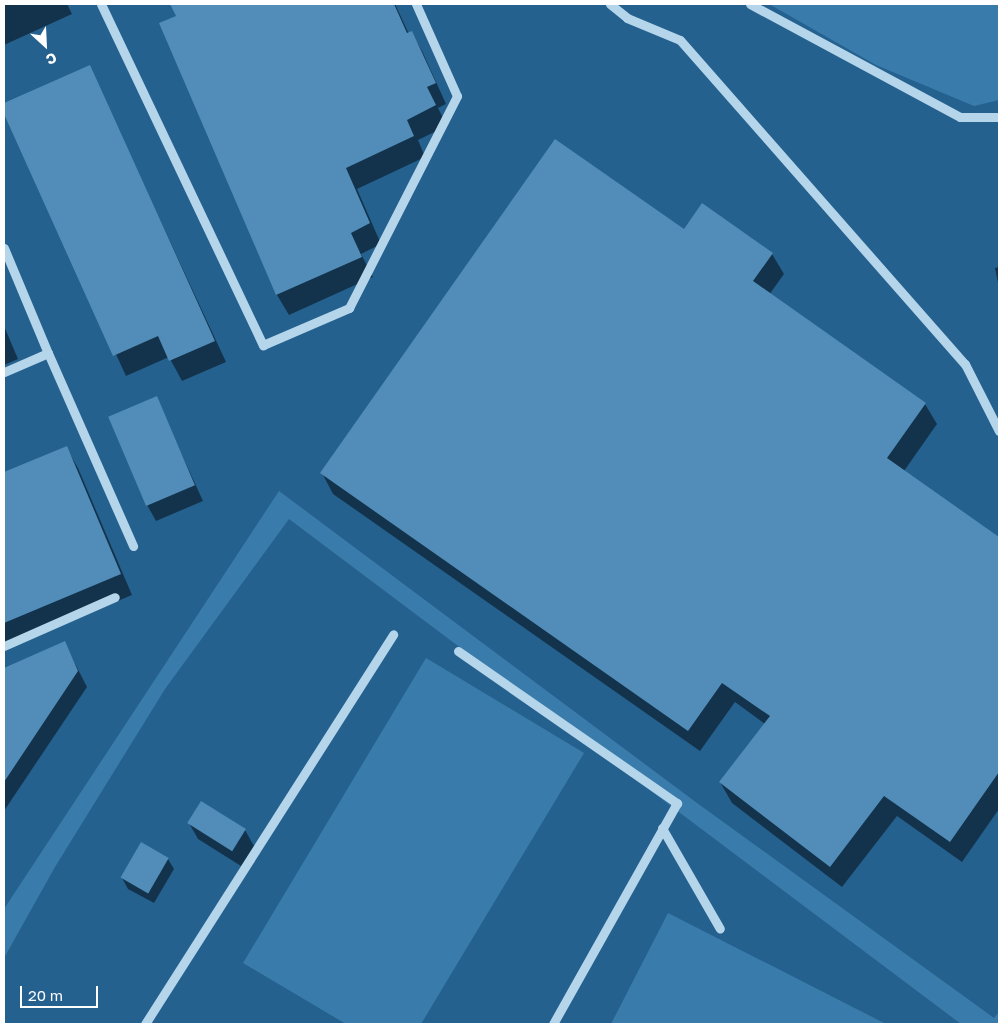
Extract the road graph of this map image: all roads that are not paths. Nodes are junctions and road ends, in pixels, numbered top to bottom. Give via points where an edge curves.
1 (101, 4) edge
2 (416, 4) edge
3 (610, 4) edge
4 (750, 4) edge
5 (999, 117) edge
6 (4, 248) edge
7 (48, 353) junction
8 (4, 372) edge
9 (999, 431) edge
10 (133, 546) dead end
11 (115, 597) dead end
12 (393, 634) dead end
13 (4, 646) edge
14 (458, 651) dead end
15 (662, 828) junction
16 (720, 930) dead end
17 (145, 1024) edge
18 (553, 1024) edge

1 - 2 street via 263,345 350,308 457,96
3 - 9 street via 627,18 680,40 965,364
4 - 5 street via 960,117
6 - 7 street
7 - 8 street
7 - 10 street
11 - 13 street
12 - 17 street
14 - 15 street via 677,803
15 - 16 street
15 - 18 street

